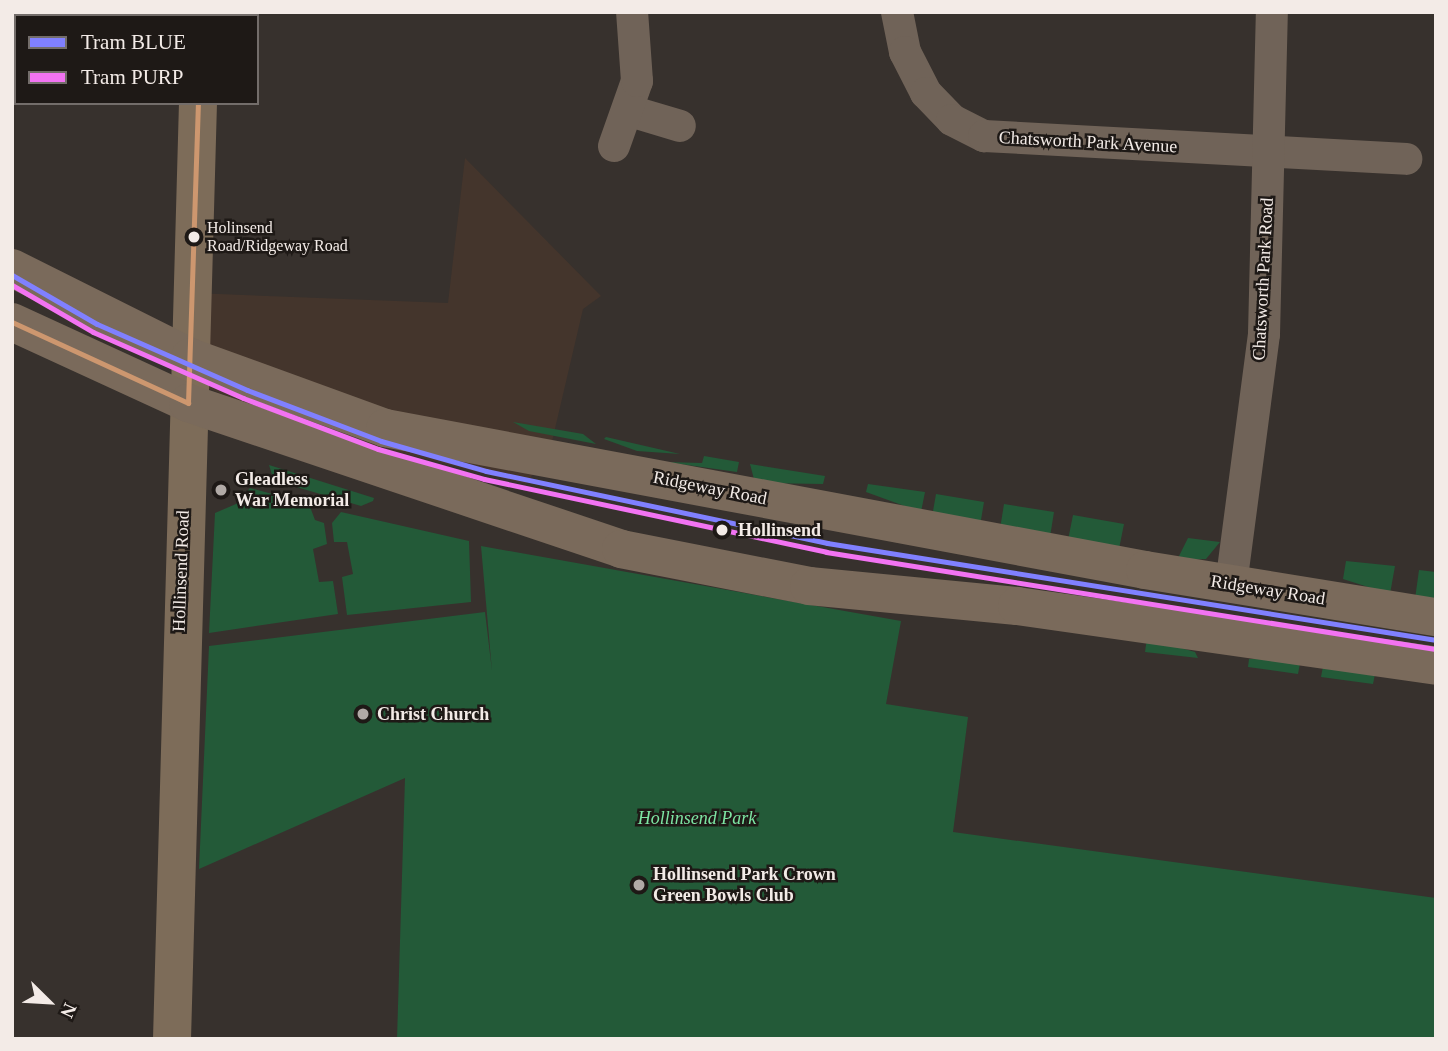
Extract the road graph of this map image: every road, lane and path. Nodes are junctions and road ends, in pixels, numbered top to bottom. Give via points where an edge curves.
1 (632, 12) edge
2 (897, 12) edge
3 (1272, 12) edge
4 (198, 105) edge
5 (630, 111) junction
6 (680, 127) dead end
7 (614, 146) dead end
8 (1269, 150) junction
9 (1406, 159) dead end
10 (12, 268) edge
11 (12, 322) edge
12 (190, 357) junction
13 (188, 403) junction
14 (1231, 585) junction
15 (1436, 617) edge
16 (1436, 666) edge
17 (172, 1039) edge

1 - 5 street via 639,48
2 - 8 street, Chatsworth Park Avenue via 917,80 944,113 973,132 1027,142
3 - 8 street, Chatsworth Park Road
4 - 12 main road, Hollinsend Road
5 - 6 street
5 - 7 street
8 - 9 street, Chatsworth Park Avenue
8 - 14 street, Chatsworth Park Road via 1264,334
10 - 12 highway, Ridgeway Road
11 - 13 highway
12 - 13 main road, Hollinsend Road
12 - 14 highway, Ridgeway Road via 385,428 490,451
13 - 16 highway via 573,537 636,553 809,586 1017,606
13 - 17 main road, Hollinsend Road
14 - 15 highway, Ridgeway Road

